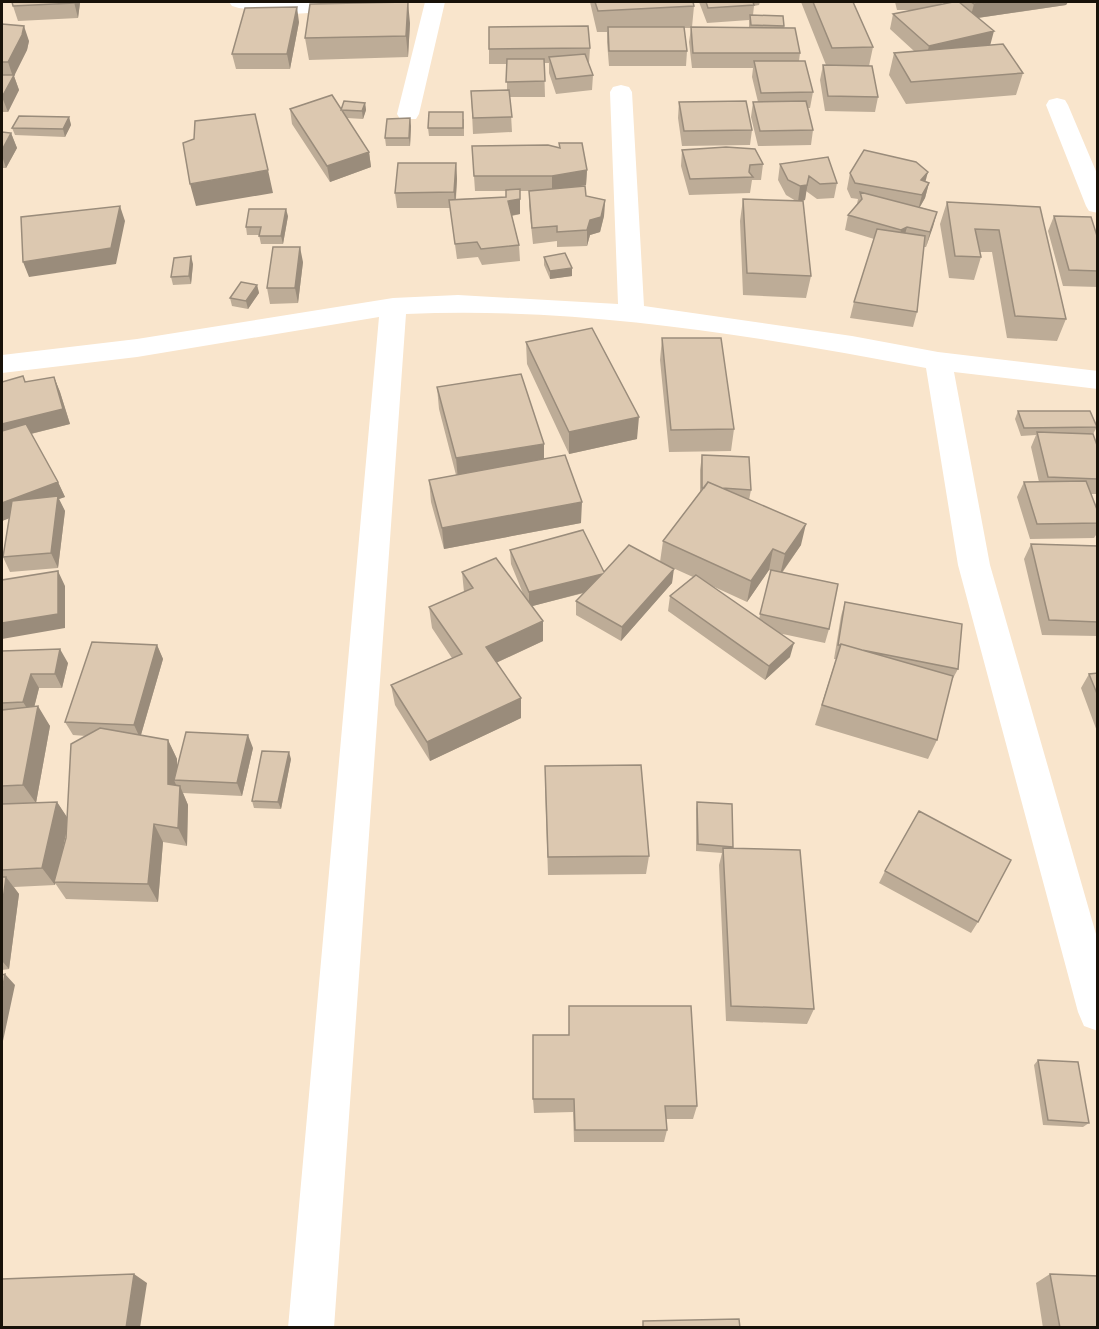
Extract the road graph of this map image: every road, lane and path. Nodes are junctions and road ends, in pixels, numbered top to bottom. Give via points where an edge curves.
1 (239, 2) edge
2 (392, 2) edge
3 (435, 2) edge
4 (621, 92) dead end
5 (1057, 105) dead end
6 (408, 114) dead end
7 (1098, 206) edge
8 (393, 306) junction
9 (631, 313) junction
10 (938, 361) junction
11 (2, 364) edge
12 (1098, 380) edge
13 (1098, 1012) edge
14 (311, 1328) edge

1 - 2 street via 292,8
3 - 6 street
4 - 9 street
5 - 7 street
8 - 9 street via 458,303
8 - 11 street via 137,348
8 - 14 street
9 - 10 street
10 - 12 street
10 - 13 street via 974,565

